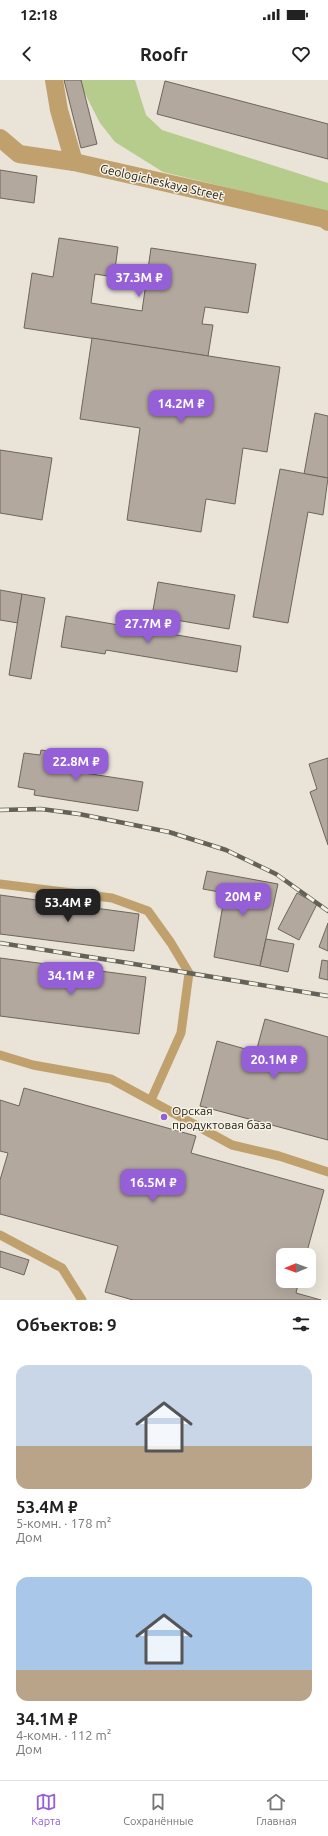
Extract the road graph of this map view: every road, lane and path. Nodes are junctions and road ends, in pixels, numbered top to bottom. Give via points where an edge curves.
1 (54, 80) edge
2 (0, 138) edge
3 (74, 162) junction
4 (328, 222) edge
5 (0, 884) edge
6 (0, 1055) edge
7 (151, 1100) junction
8 (328, 1172) edge
9 (0, 1235) edge
10 (82, 1300) edge

1 - 3 street via 59,110
2 - 3 street, Geologicheskaya Street via 19,154
3 - 4 street, Geologicheskaya Street via 317,217
5 - 7 lane via 112,898 148,911 171,943 189,973 181,1033
6 - 7 lane via 33,1065 111,1079
7 - 8 lane via 232,1145 279,1156
9 - 10 lane via 62,1268

